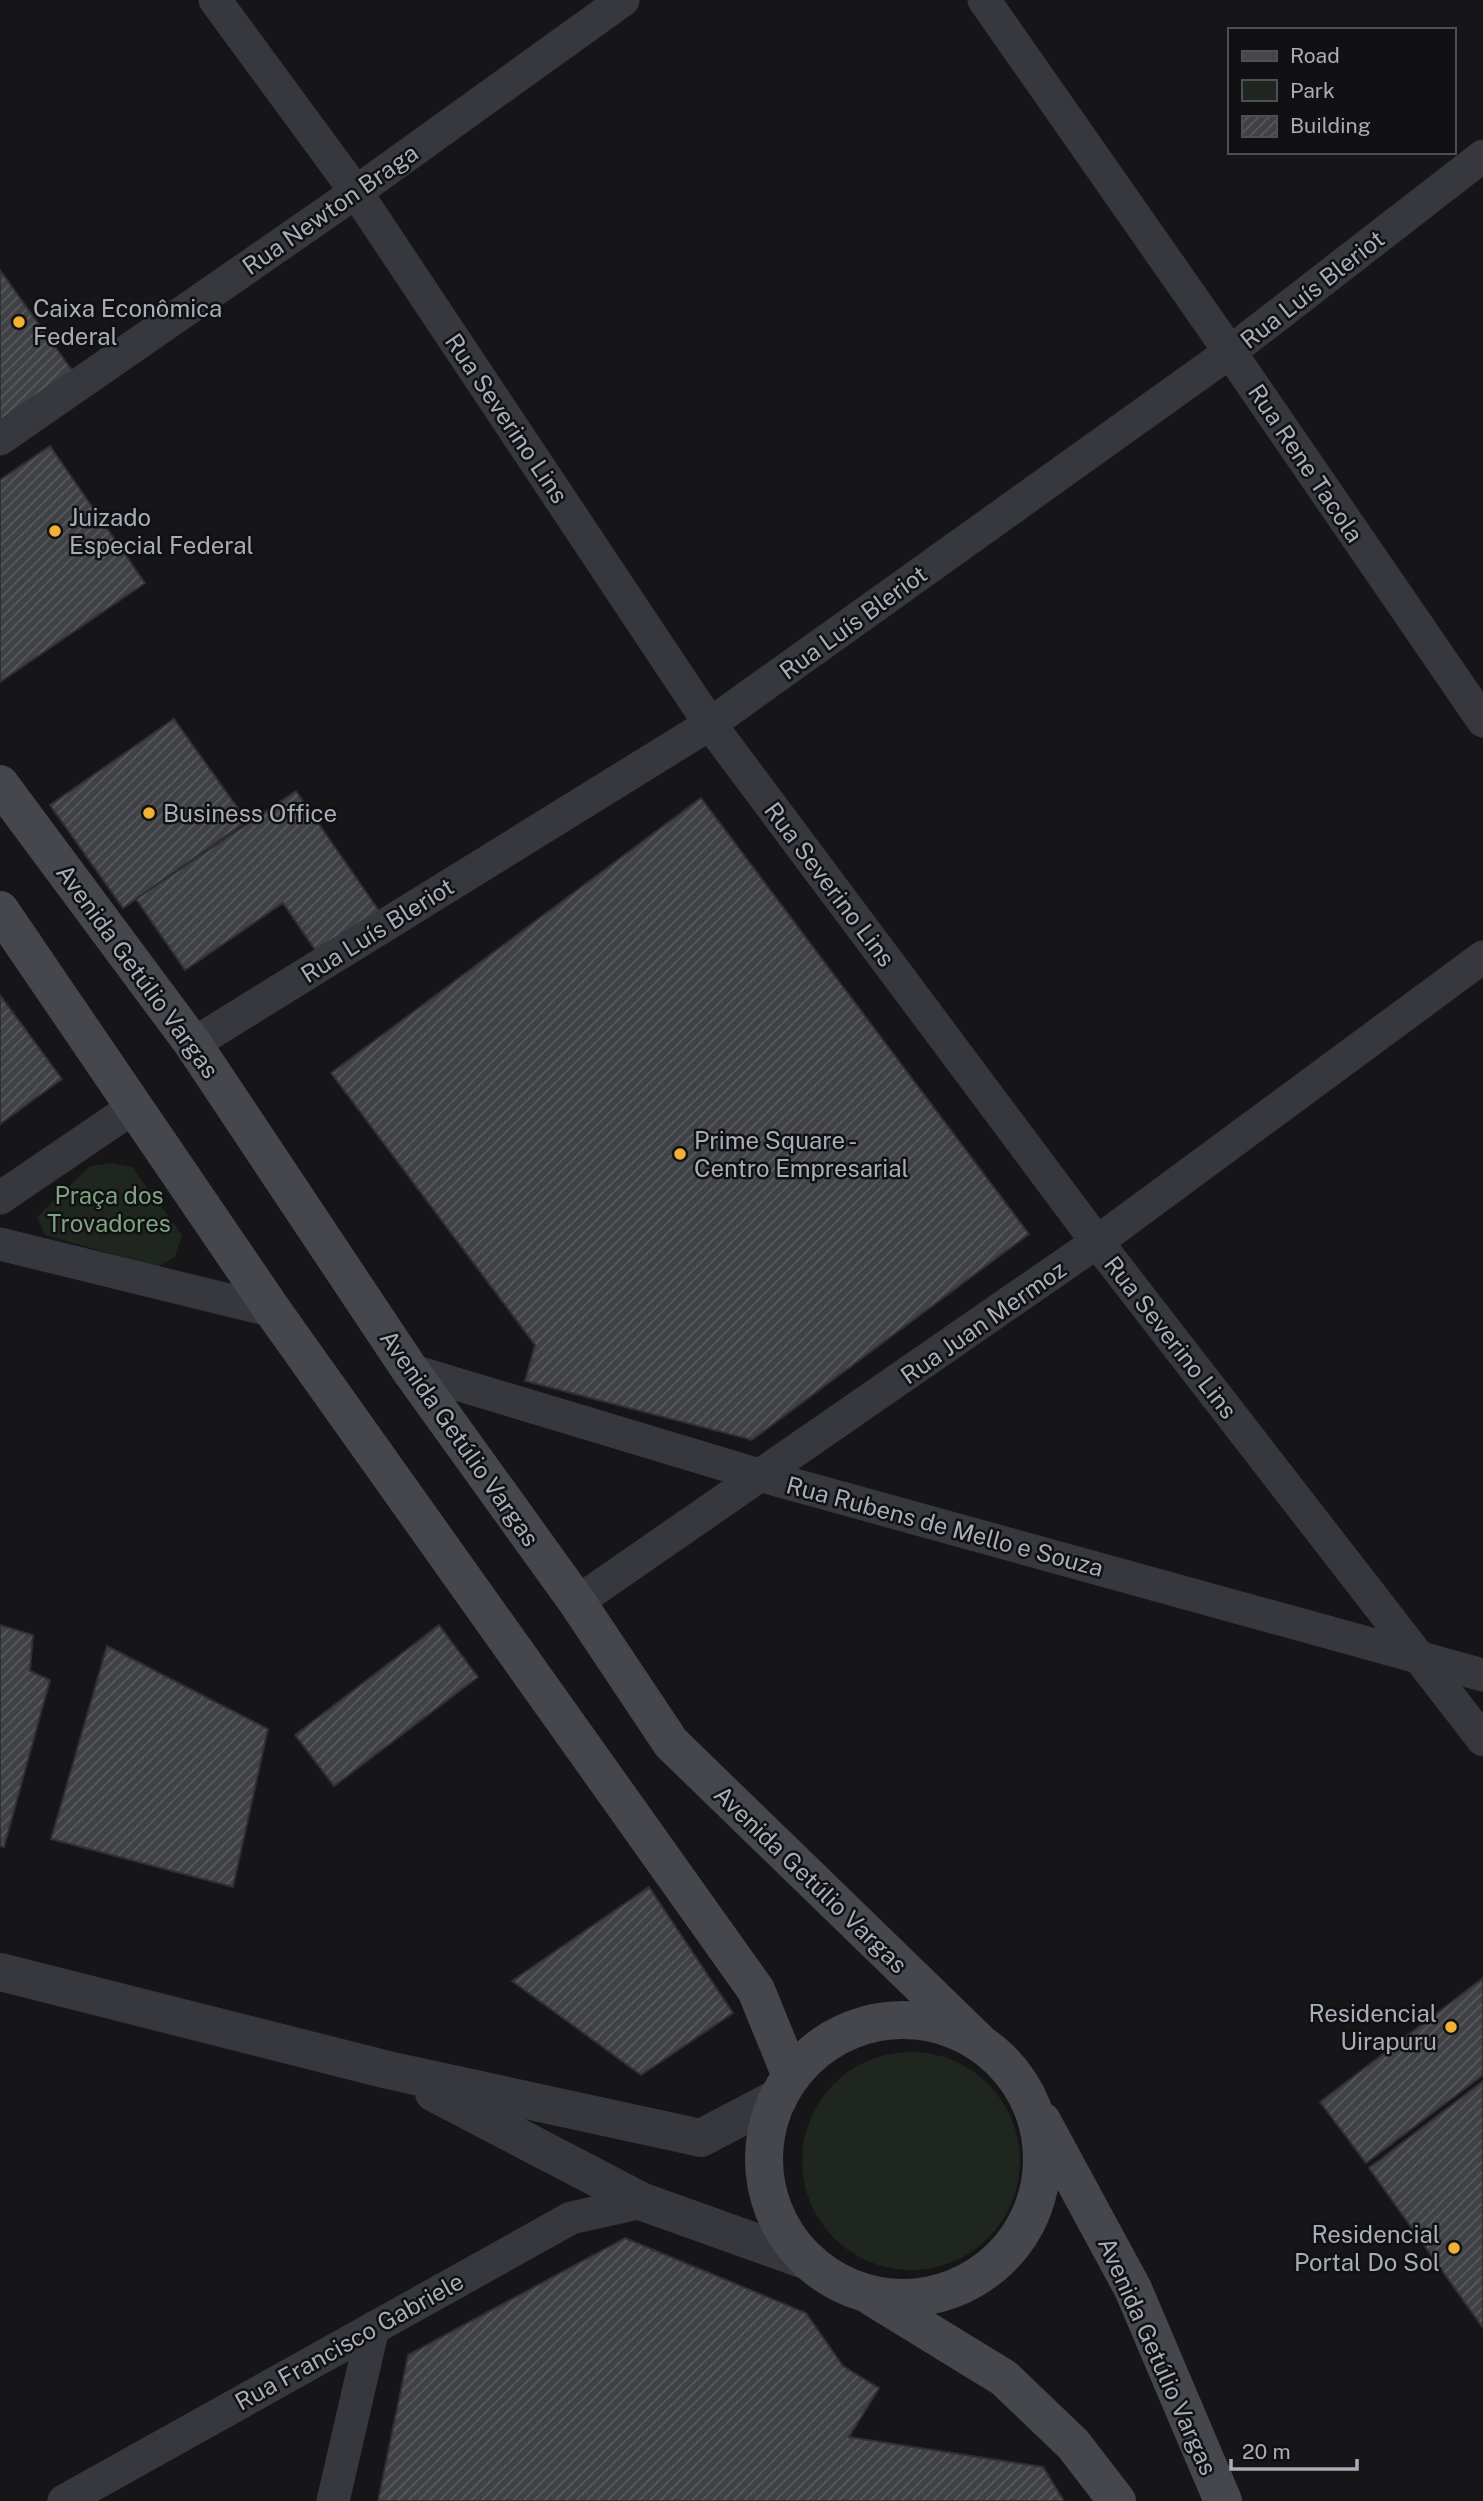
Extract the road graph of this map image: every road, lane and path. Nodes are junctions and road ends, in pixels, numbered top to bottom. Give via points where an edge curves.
1 (215, 0) edge
2 (622, 0) edge
3 (984, 0) edge
4 (1483, 156) edge
5 (356, 192) junction
6 (1230, 352) junction
7 (0, 439) edge
8 (1483, 721) edge
9 (710, 724) junction
10 (0, 784) edge
11 (0, 910) edge
12 (1483, 957) edge
13 (193, 1044) junction
14 (134, 1107) junction
15 (0, 1198) edge
16 (1097, 1242) junction
17 (0, 1244) edge
18 (273, 1311) junction
19 (410, 1370) junction
20 (762, 1476) junction
21 (577, 1602) junction
22 (1421, 1657) junction
23 (1483, 1675) edge
24 (1483, 1740) edge
25 (0, 1972) edge
26 (978, 2041) junction
27 (388, 2070) junction
28 (785, 2086) junction
29 (1031, 2100) junction
30 (643, 2202) junction
31 (808, 2261) junction
32 (864, 2293) junction
33 (373, 2328) junction
34 (64, 2501) edge
35 (333, 2501) edge
36 (1117, 2501) edge
37 (1223, 2501) edge

1 - 5 street, Rua Severino Lins
2 - 5 street, Rua Newton Braga
3 - 6 street, Rua Rene Tacola
4 - 6 street, Rua Luís Bleriot
5 - 7 street, Rua Newton Braga
5 - 9 street, Rua Severino Lins
6 - 8 street, Rua Rene Tacola
6 - 9 street, Rua Luís Bleriot
9 - 13 street, Rua Luís Bleriot
9 - 16 street, Rua Severino Lins
10 - 13 main road, Avenida Getúlio Vargas
11 - 14 main road
12 - 16 street, Rua Juan Mermoz
13 - 19 main road, Avenida Getúlio Vargas
14 - 15 street
14 - 18 main road
16 - 20 street, Rua Juan Mermoz
16 - 22 street, Rua Severino Lins
17 - 18 street
18 - 28 main road via 756,1990
19 - 20 street, Rua Rubens de Mello e Souza
19 - 21 main road, Avenida Getúlio Vargas
20 - 21 street, Rua Juan Mermoz
20 - 22 street, Rua Rubens de Mello e Souza
21 - 26 main road, Avenida Getúlio Vargas via 671,1743
22 - 23 street, Rua Rubens de Mello e Souza
22 - 24 street, Rua Severino Lins
25 - 27 street
26 - 28 main road, Avenida Getúlio Vargas via 947,2026 913,2020 878,2022 845,2033 815,2051
26 - 29 main road, Avenida Getúlio Vargas via 1009,2067
27 - 28 street via 701,2138
27 - 30 street
28 - 31 main road, Avenida Getúlio Vargas via 765,2139 766,2184 781,2225
29 - 32 main road, Avenida Getúlio Vargas via 1042,2184 1026,2228 996,2264 956,2288 922,2296
29 - 37 main road, Avenida Getúlio Vargas via 1133,2289
30 - 31 street
30 - 33 street, Rua Francisco Gabriele via 571,2218
31 - 32 main road, Avenida Getúlio Vargas
32 - 36 main road, Avenida Getúlio Vargas via 1004,2378 1073,2444
33 - 34 street, Rua Francisco Gabriele
33 - 35 street

